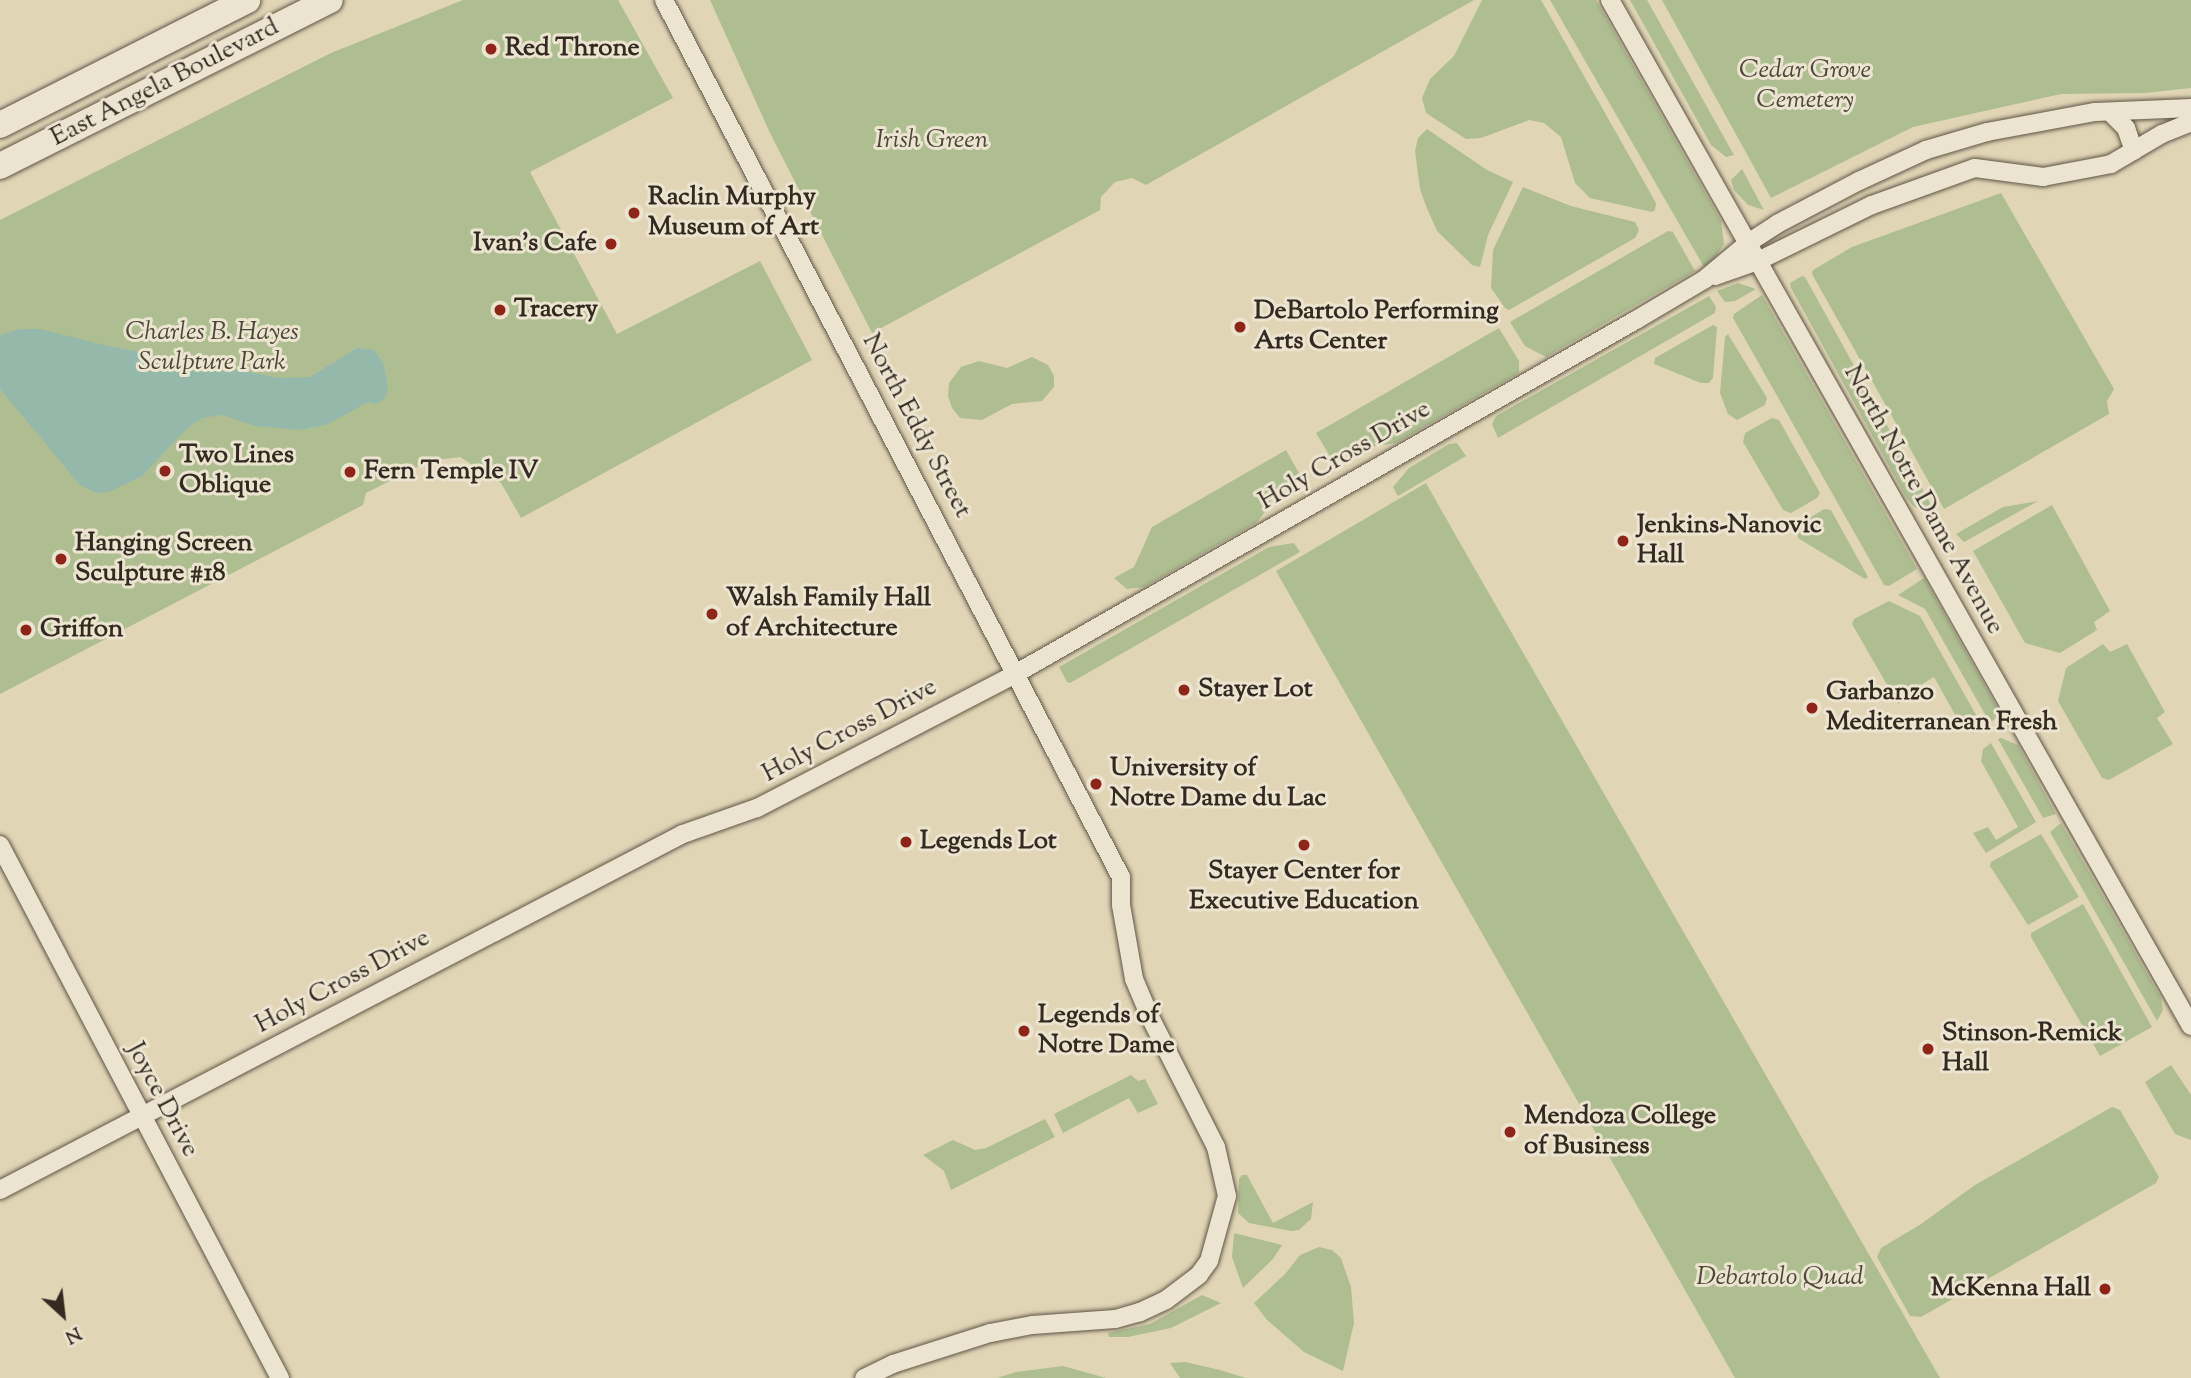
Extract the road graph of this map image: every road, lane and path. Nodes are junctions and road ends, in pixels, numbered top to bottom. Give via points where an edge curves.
1 (247, 0) edge
2 (330, 0) edge
3 (664, 0) edge
4 (1610, 0) edge
5 (2191, 108) edge
6 (2110, 112) junction
7 (2191, 122) edge
8 (0, 125) edge
9 (2134, 150) junction
10 (0, 166) edge
11 (1748, 243) junction
12 (1758, 261) junction
13 (1705, 279) junction
14 (1015, 674) junction
15 (0, 845) edge
16 (2191, 1026) edge
17 (141, 1116) junction
18 (0, 1190) edge
19 (280, 1378) edge
20 (864, 1378) edge

1 - 8 main road, East Angela Boulevard
2 - 10 main road, East Angela Boulevard
3 - 14 street, North Eddy Street
4 - 11 street, North Notre Dame Avenue
5 - 6 street, Holy Cross Drive
6 - 9 street via 2133,139
6 - 11 street, Holy Cross Drive via 1987,132 1926,150 1859,181
7 - 9 street, Holy Cross Drive
9 - 12 street, Holy Cross Drive via 2111,164 2043,177 1975,168 1872,205
11 - 12 street, North Notre Dame Avenue
11 - 13 street, Holy Cross Drive
12 - 13 street, Holy Cross Drive
12 - 16 street, North Notre Dame Avenue
13 - 14 street, Holy Cross Drive
14 - 17 street, Holy Cross Drive via 757,808 683,834
14 - 20 street, North Eddy Street via 1121,877 1121,905 1135,979 1216,1147 1227,1196 1209,1261 1199,1275 1166,1300 1115,1318 990,1333
15 - 17 street, Joyce Drive
17 - 18 street, Holy Cross Drive
17 - 19 street, Joyce Drive

